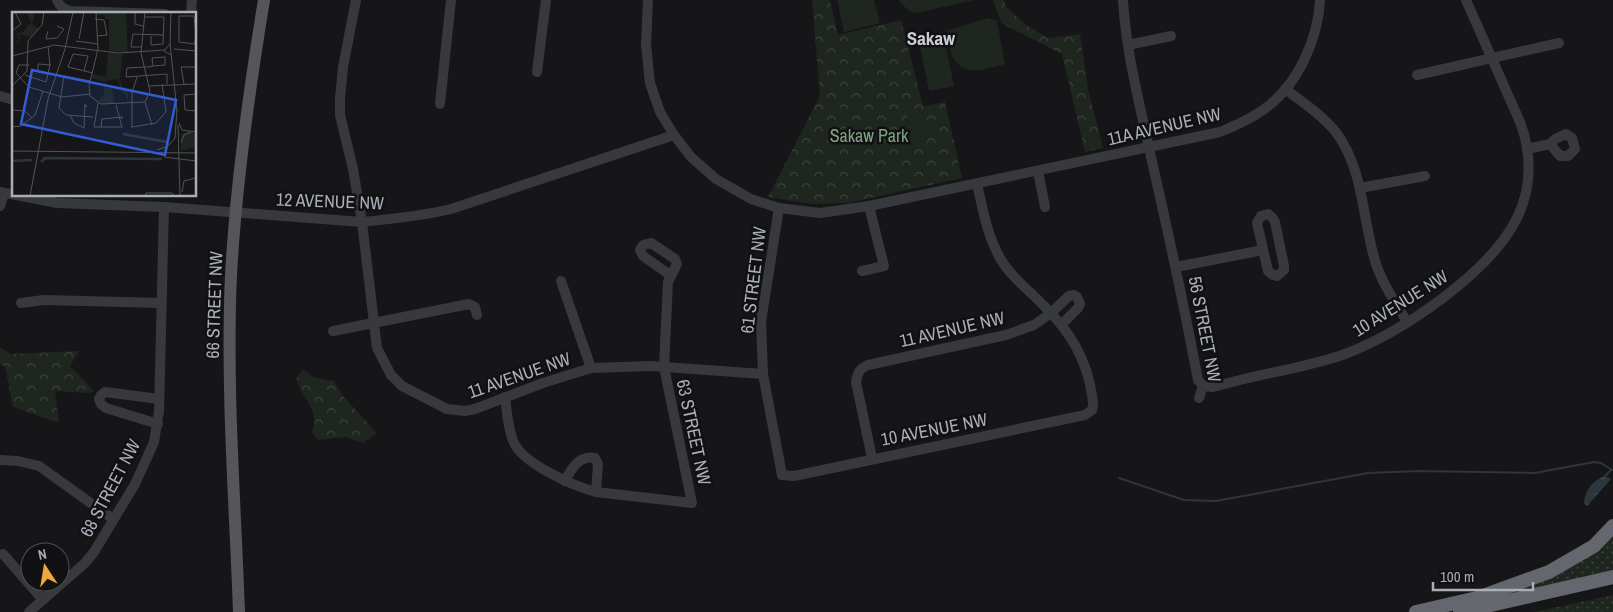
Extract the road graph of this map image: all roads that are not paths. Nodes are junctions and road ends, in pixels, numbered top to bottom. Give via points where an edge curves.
1 (264, 0) edge
2 (356, 0) edge
3 (451, 0) edge
4 (546, 0) edge
5 (648, 0) edge
6 (1124, 0) edge
7 (1320, 0) edge
8 (1466, 0) edge
9 (59, 3) edge
10 (70, 12) edge
11 (1171, 36) dead end
12 (1559, 44) dead end
13 (1128, 45) junction
14 (1492, 58) junction
15 (537, 72) dead end
16 (1417, 75) dead end
17 (1285, 89) junction
18 (440, 104) dead end
19 (674, 135) junction
20 (1550, 144) dead end
21 (1150, 148) junction
22 (1527, 149) junction
23 (1038, 171) junction
24 (1425, 176) dead end
25 (978, 184) junction
26 (1360, 188) junction
27 (2, 193) edge
28 (18, 196) edge
29 (0, 206) edge
30 (869, 206) junction
31 (164, 207) junction
32 (1045, 207) dead end
33 (779, 208) junction
34 (235, 212) junction
35 (362, 222) junction
36 (1263, 250) junction
37 (1176, 267) junction
38 (862, 271) dead end
39 (670, 275) dead end
40 (562, 281) dead end
41 (21, 303) dead end
42 (161, 303) junction
43 (1051, 313) junction
44 (477, 315) dead end
45 (374, 322) junction
46 (1407, 322) junction
47 (1062, 324) junction
48 (333, 331) dead end
49 (591, 368) junction
50 (664, 368) junction
51 (763, 374) junction
52 (1203, 386) junction
53 (505, 397) junction
54 (1200, 398) dead end
55 (159, 399) junction
56 (158, 424) junction
57 (872, 458) junction
58 (0, 460) edge
59 (782, 474) joint
60 (566, 481) junction
61 (596, 492) junction
62 (113, 519) junction
63 (1613, 526) edge
64 (3, 554) dead end
65 (1613, 577) edge
66 (1613, 586) edge
67 (44, 600) junction
68 (29, 612) edge
69 (239, 612) edge
70 (1416, 612) edge
71 (1460, 612) edge
72 (1490, 612) edge

1 - 34 main road, 66 STREET NW
2 - 35 street via 335,117 352,169
3 - 18 street
4 - 15 street
5 - 19 street, 11A AVENUE NW via 646,45 650,83 660,112
6 - 13 street, 56 STREET NW
7 - 17 street, 11A AVENUE NW via 1313,41
8 - 14 street, 10 AVENUE NW
9 - 10 street
11 - 13 street
12 - 14 street
13 - 21 street, 56 STREET NW
14 - 16 street
14 - 22 street, 10 AVENUE NW via 1523,130
17 - 21 street, 11A AVENUE NW via 1269,106 1246,121 1220,132
17 - 26 street via 1325,120 1335,132 1345,146
19 - 33 street, 11A AVENUE NW via 716,179 751,199
19 - 35 street, 12 AVENUE NW via 451,209
20 - 22 street
21 - 23 street, 11A AVENUE NW
21 - 37 street, 56 STREET NW
22 - 46 street, 10 AVENUE NW via 1529,178 1525,197 1505,238 1464,281
23 - 25 street, 11A AVENUE NW
23 - 32 street
24 - 26 street
25 - 30 street, 11A AVENUE NW
25 - 43 street via 988,232 1000,257 1010,273
26 - 46 street via 1376,266
27 - 29 street, 12 AVENUE NW
28 - 31 street, 12 AVENUE NW via 57,203
30 - 33 street, 11A AVENUE NW via 820,213
30 - 38 street via 884,266
31 - 34 street, 12 AVENUE NW
31 - 42 street, 68 STREET NW
33 - 51 street, 61 STREET NW via 761,322
34 - 35 street, 12 AVENUE NW
34 - 69 main road, 66 STREET NW via 230,363
35 - 45 street
36 - 36 street via 1268,271 1273,275 1281,274 1284,266 1275,222 1268,214 1261,216 1257,223
36 - 37 street, 56 STREET NW
37 - 52 street, 56 STREET NW via 1198,380
39 - 50 street
40 - 49 street, 11 AVENUE NW
41 - 42 street via 44,300
42 - 55 street, 68 STREET NW
43 - 47 street
43 - 47 street, 11 AVENUE NW via 1069,296 1077,297 1078,308
43 - 57 street, 11 AVENUE NW via 1034,325 1006,335 868,365 858,372 856,382
44 - 45 street via 475,306 469,304
45 - 48 street
45 - 53 street, 11 AVENUE NW via 381,358 402,386 447,409 465,411
46 - 52 street, 10 AVENUE NW via 1343,355 1212,387
47 - 57 street, 10 AVENUE NW via 1082,359 1093,402 1092,410 1085,415
49 - 50 street, 11 AVENUE NW
49 - 53 street, 11 AVENUE NW
50 - 51 street, 11 AVENUE NW
50 - 61 street, 63 STREET NW via 692,503
51 - 59 street, 61 STREET NW
52 - 54 street, 56 STREET NW
53 - 60 street via 514,444 526,459
55 - 56 street, 68 STREET NW
55 - 56 street, 68 STREET NW via 105,392 99,399 106,408
56 - 62 street, 68 STREET NW via 154,442 135,484
57 - 59 street, 10 AVENUE NW via 794,476
58 - 62 street via 18,460 39,466
60 - 61 street
60 - 61 street via 575,464 586,458 595,458 598,464
62 - 67 street, 68 STREET NW via 85,563
63 - 70 highway via 1594,546 1549,572 1477,598
64 - 67 street
65 - 71 highway
66 - 72 highway
67 - 68 street

